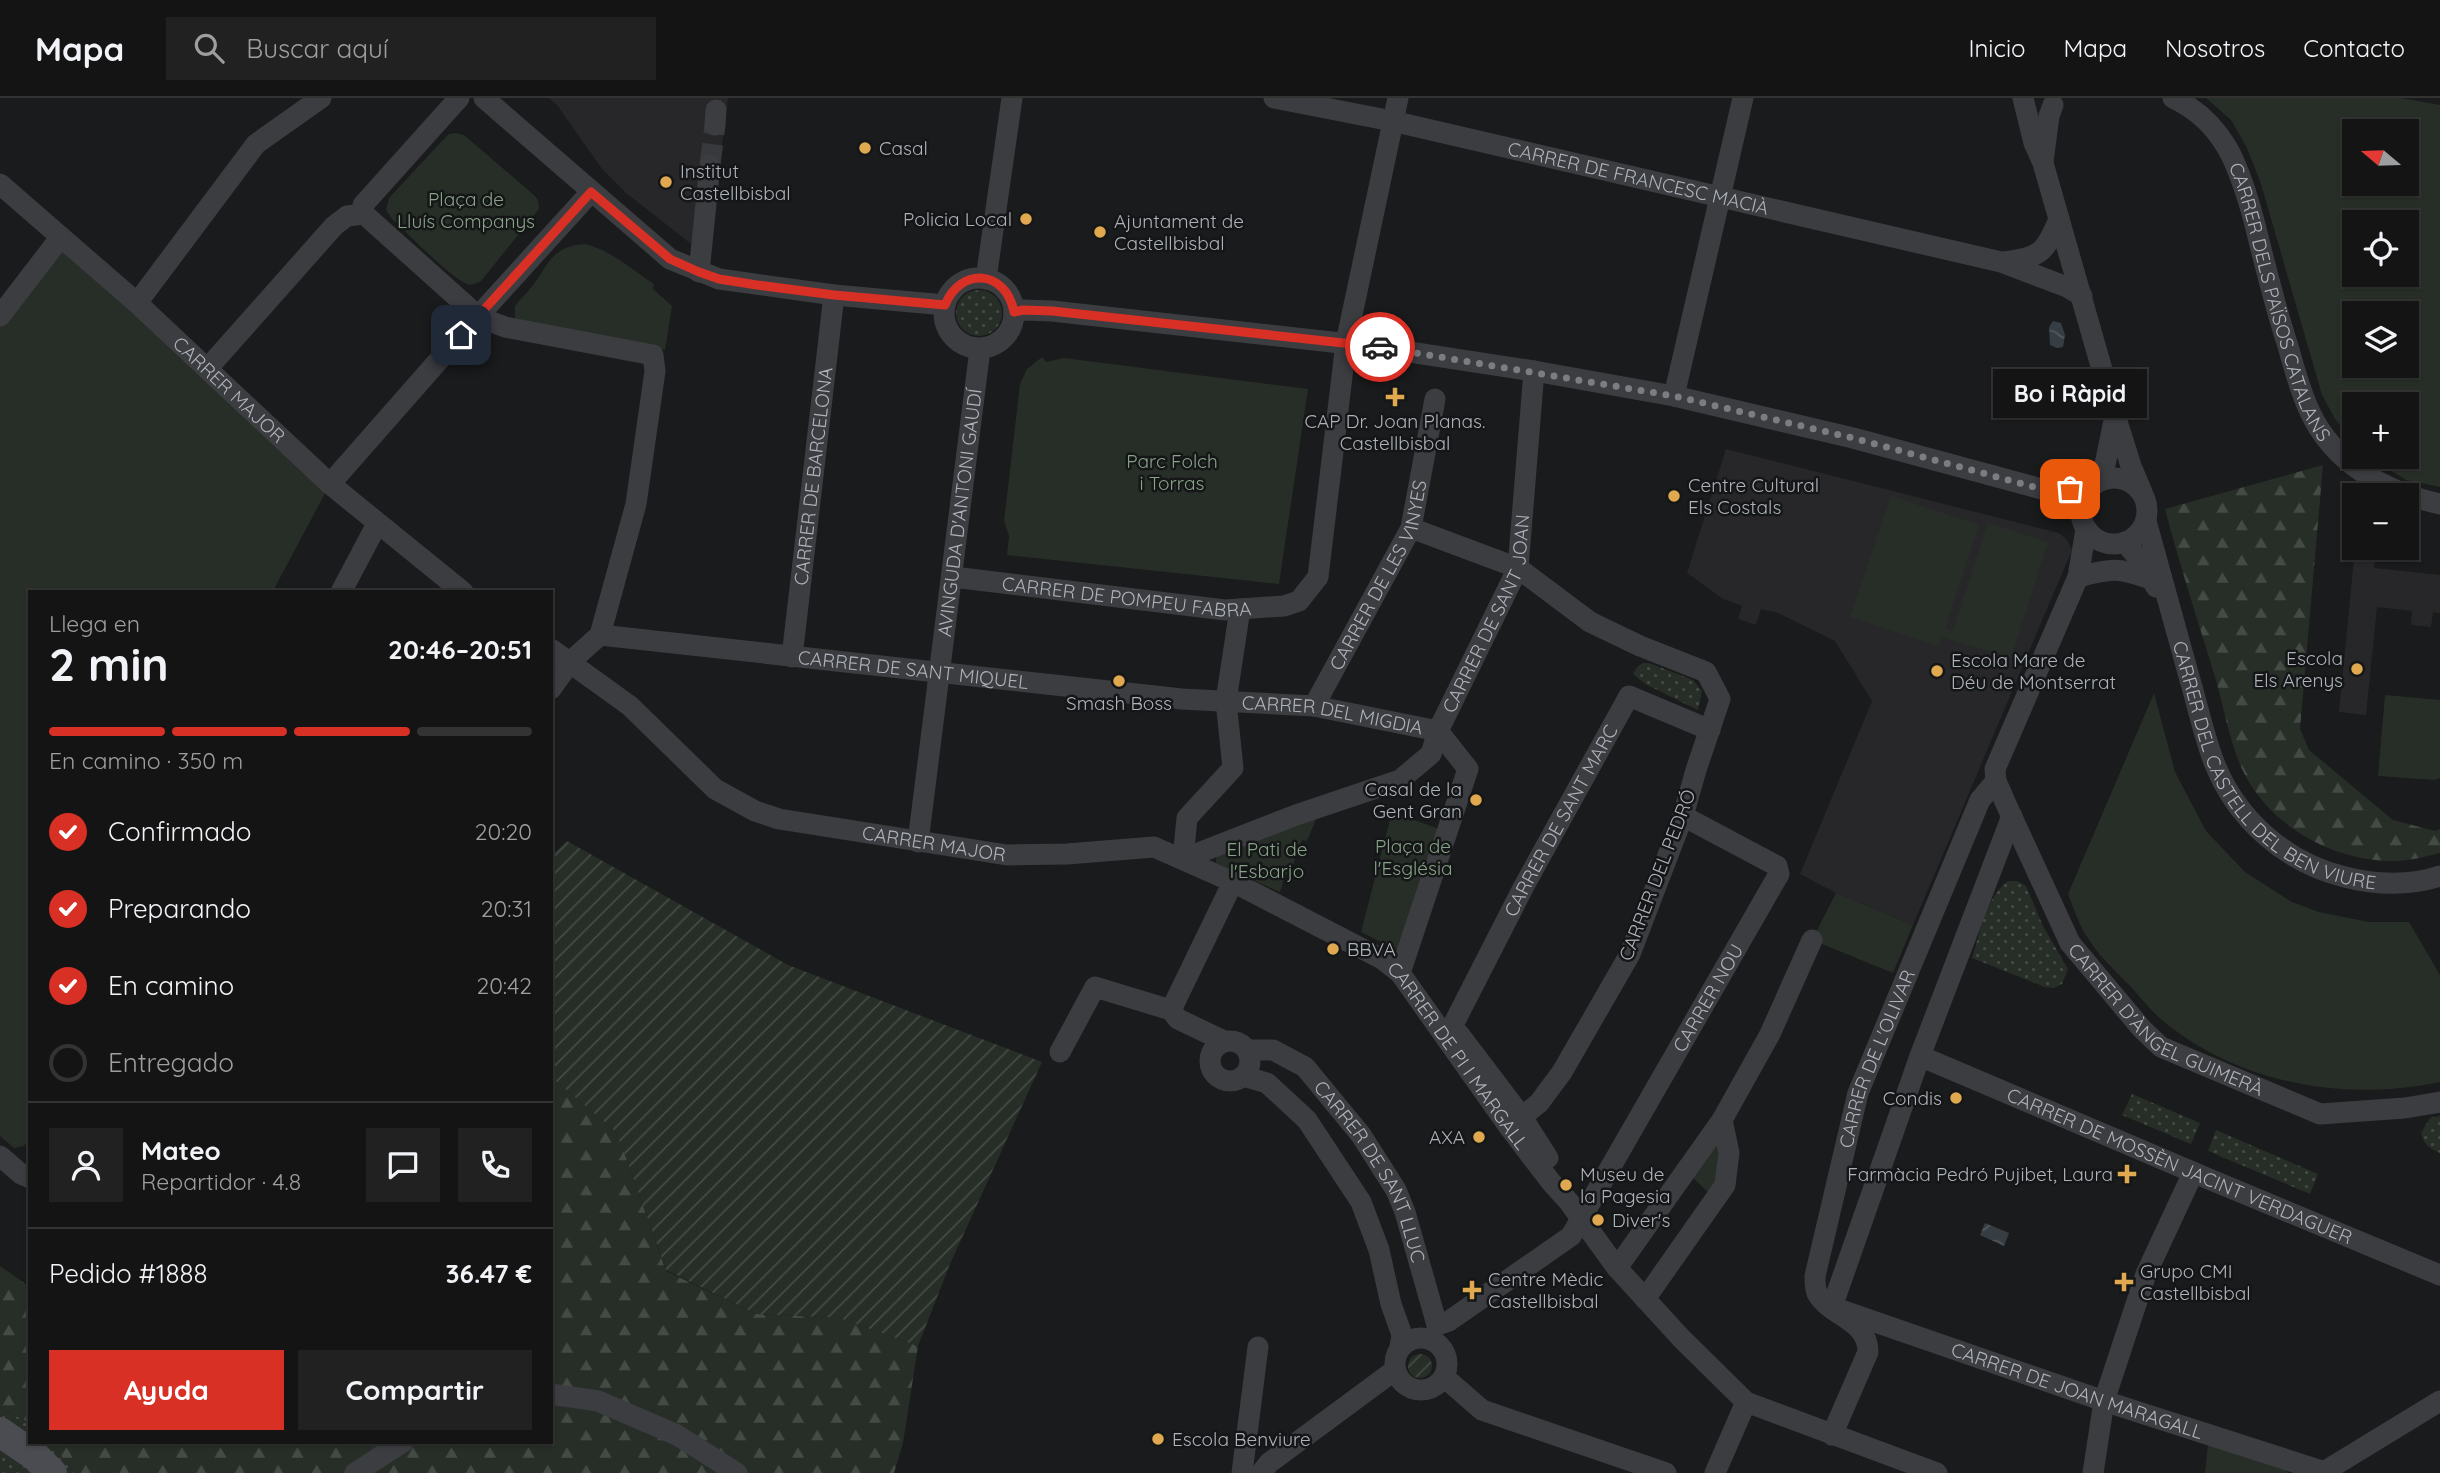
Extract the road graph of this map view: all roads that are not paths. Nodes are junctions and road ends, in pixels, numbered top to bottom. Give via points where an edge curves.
1 (321, 98) edge
2 (459, 98) edge
3 (484, 98) edge
4 (1012, 98) edge
5 (1274, 98) edge
6 (1398, 98) edge
7 (1743, 98) edge
8 (2023, 98) edge
9 (2173, 98) edge
10 (2057, 101) edge
11 (1392, 121) junction
12 (2043, 163) junction
13 (710, 165) tunnel mouth
14 (0, 184) edge
15 (591, 192) junction
16 (1721, 196) junction
17 (364, 214) junction
18 (2059, 219) junction
19 (60, 238) junction
20 (2001, 262) junction
21 (699, 272) junction
22 (986, 279) junction
23 (834, 295) junction
24 (2082, 296) junction
25 (137, 303) junction
26 (945, 305) junction
27 (1014, 312) junction
28 (0, 316) edge
29 (480, 317) junction
30 (1346, 343) junction
31 (980, 349) junction
32 (207, 369) junction
33 (1534, 371) junction
34 (1674, 396) junction
35 (1435, 399) dead end
36 (2115, 415) junction
37 (2096, 483) junction
38 (330, 484) junction
39 (2049, 491) junction
40 (2142, 492) junction
41 (2440, 504) edge
42 (2084, 520) junction
43 (2146, 521) junction
44 (377, 524) junction
45 (1411, 528) junction
46 (2120, 543) junction
47 (1518, 568) junction
48 (953, 577) junction
49 (2078, 577) junction
50 (2152, 580) junction
51 (455, 589) edge
52 (342, 590) edge
53 (1240, 609) junction
54 (2173, 621) junction
55 (600, 635) junction
56 (553, 650) edge
57 (792, 657) junction
58 (571, 662) junction
59 (940, 673) junction
60 (553, 686) edge
61 (1226, 701) junction
62 (1314, 706) junction
63 (1710, 730) junction
64 (1437, 731) junction
65 (1996, 781) junction
66 (2009, 810) junction
67 (1973, 815) junction
68 (1683, 816) junction
69 (918, 842) junction
70 (1183, 859) junction
71 (2440, 876) edge
72 (1233, 882) junction
73 (1812, 940) dead end
74 (1400, 973) junction
75 (1171, 1010) junction
76 (1453, 1025) junction
77 (1224, 1041) junction
78 (1247, 1050) junction
79 (1060, 1052) dead end
80 (1920, 1056) junction
81 (1243, 1076) junction
82 (2440, 1102) edge
83 (1522, 1117) junction
84 (1722, 1120) junction
85 (0, 1156) edge
86 (2193, 1173) junction
87 (28, 1177) edge
88 (1569, 1202) junction
89 (1581, 1220) junction
90 (1617, 1268) junction
91 (2440, 1275) edge
92 (1646, 1299) junction
93 (1832, 1307) junction
94 (1432, 1332) junction
95 (1258, 1347) dead end
96 (1400, 1347) junction
97 (1395, 1370) junction
98 (1444, 1377) junction
99 (553, 1394) edge
100 (2104, 1401) junction
101 (2440, 1401) edge
102 (1743, 1410) junction
103 (0, 1432) edge
104 (1832, 1435) junction
105 (400, 1444) edge
106 (52, 1473) edge
107 (355, 1473) edge
108 (737, 1473) edge
109 (1242, 1473) edge
110 (1261, 1473) edge
111 (1665, 1473) edge
112 (1715, 1473) edge
113 (1731, 1473) edge
114 (1937, 1473) edge
115 (2093, 1473) edge
116 (2324, 1473) edge

1 - 25 street via 257,144
2 - 17 street via 363,205
3 - 15 street
4 - 22 street
5 - 11 street, CARRER DE FRANCESC MACIÀ
6 - 11 street
7 - 16 street
8 - 10 street via 2040,108
8 - 12 street
9 - 41 street, CARRER DELS PAÏSOS CATALANS via 2204,118 2231,151 2302,393 2320,431 2367,476 2406,495
10 - 12 street via 2049,116
11 - 16 street, CARRER DE FRANCESC MACIÀ
11 - 30 street
12 - 18 street
13 - 21 street
14 - 19 street, CARRER MAJOR
15 - 21 street via 670,259
15 - 29 street
16 - 20 street, CARRER DE FRANCESC MACIÀ
16 - 34 street
17 - 29 street
17 - 32 street via 347,216 334,226
18 - 20 street, CARRER DE FRANCESC MACIÀ via 2049,244 2031,258
18 - 24 street
19 - 25 street, CARRER MAJOR
19 - 28 street
20 - 24 street, CARRER DE FRANCESC MACIÀ
21 - 23 street via 719,279
22 - 26 street via 965,281
22 - 27 street via 1006,290
23 - 26 street
23 - 57 street, CARRER DE BARCELONA
24 - 36 street
25 - 32 street, CARRER MAJOR
26 - 31 street via 946,326 952,336
27 - 30 street via 1052,311
27 - 31 street via 1009,333 991,347
29 - 38 street
29 - 55 street via 505,327 653,355 655,370 636,503
30 - 33 street
30 - 53 street, CARRER DE POMPEU FABRA via 1318,577 1299,601
31 - 48 street, AVINGUDA D'ANTONI GAUDÍ
32 - 38 street, CARRER MAJOR
33 - 34 street
33 - 47 street, CARRER DE SANT JOAN
34 - 39 street
35 - 45 street, CARRER DE LES VINYES
36 - 37 street
36 - 40 street
37 - 39 street
37 - 40 street via 2117,477 2131,481
37 - 42 street via 2083,498
38 - 44 street, CARRER MAJOR
39 - 42 street
40 - 43 street via 2148,506
42 - 46 street via 2095,538
42 - 49 street, CARRER DE L'OLIVAR
43 - 46 street via 2138,534
43 - 54 street, CARRER DEL CASTELL DEL BEN VIURE
44 - 51 street, CARRER MAJOR
44 - 52 street
45 - 47 street, CARRER DEL PEDRÓ
45 - 62 street, CARRER DE LES VINYES
46 - 49 street, CARRER DE L'OLIVAR via 2105,550
46 - 50 street, CARRER DEL CASTELL DEL BEN VIURE
47 - 63 street, CARRER DEL PEDRÓ via 1590,622 1706,672 1720,699
47 - 64 street, CARRER DE SANT JOAN
48 - 53 street, CARRER DE POMPEU FABRA
48 - 59 street, AVINGUDA D'ANTONI GAUDÍ
49 - 50 street via 2114,569
49 - 65 street, CARRER DE L'OLIVAR via 1997,761
50 - 54 street, CARRER DEL CASTELL DEL BEN VIURE
53 - 61 street
54 - 71 street, CARRER DEL CASTELL DEL BEN VIURE via 2214,762 2238,806 2267,837 2317,869 2360,881 2409,882
55 - 57 street, CARRER DE SANT MIQUEL
55 - 58 street
56 - 58 street, CARRER MAJOR
57 - 59 street, CARRER DE SANT MIQUEL
58 - 60 street
58 - 69 street, CARRER MAJOR via 630,706 715,789 736,802 779,819
59 - 61 street, CARRER DE SANT MIQUEL
59 - 69 street, AVINGUDA D'ANTONI GAUDÍ
61 - 62 street, CARRER DEL MIGDIA
61 - 70 street via 1233,768 1187,818
62 - 64 street, CARRER DEL MIGDIA
63 - 68 street, CARRER DEL PEDRÓ
63 - 76 street, CARRER DE SANT MARC via 1629,695
64 - 70 street via 1431,754 1400,780
64 - 74 street, CARRER DE SANT JOAN via 1468,769
65 - 66 street, CARRER D'ÀNGEL GUIMERÀ
65 - 67 street, CARRER DE L'OLIVAR
66 - 67 street via 1990,806
66 - 80 street, CARRER DE L'OLIVAR
66 - 82 street, CARRER D'ÀNGEL GUIMERÀ via 2070,943 2161,1047 2320,1114
67 - 93 street, CARRER DE L'OLIVAR via 1866,1071 1851,1118 1815,1276 1816,1290
68 - 83 street, CARRER DEL PEDRÓ via 1630,954 1562,1072
68 - 89 street, CARRER NOU via 1777,866 1779,874
69 - 70 street, CARRER MAJOR via 1007,855 1154,848
70 - 72 street, CARRER MAJOR
72 - 74 street, CARRER MAJOR via 1355,944
72 - 75 street
73 - 84 street via 1770,1034
74 - 76 street, CARRER DE PI I MARGALL via 1410,971
74 - 88 street, CARRER DE PI I MARGALL via 1509,1127
75 - 77 street via 1178,1019
75 - 79 street via 1095,987
76 - 83 street, CARRER DE PI I MARGALL
77 - 78 street via 1240,1043
77 - 81 street via 1212,1051 1211,1069 1227,1081
78 - 81 street via 1249,1068
78 - 94 street, CARRER DE SANT LLUC via 1273,1050 1305,1067 1361,1135 1405,1212
80 - 86 street, CARRER DE MOSSÈN JACINT VERDAGUER
80 - 93 street, CARRER DE L'OLIVAR
81 - 96 street, CARRER DE SANT LLUC via 1267,1083 1307,1120 1362,1202 1402,1335
83 - 88 street, CARRER DE PI I MARGALL via 1563,1182
84 - 90 street
84 - 92 street via 1729,1153 1725,1185
85 - 87 street
86 - 91 street, CARRER DE MOSSÈN JACINT VERDAGUER
86 - 100 street via 2146,1275
88 - 89 street, CARRER DE PI I MARGALL
89 - 90 street, CARRER DE PI I MARGALL
89 - 94 street, CARRER NOU via 1571,1236
90 - 92 street, CARRER DE PI I MARGALL
92 - 102 street, CARRER DE PI I MARGALL
93 - 100 street, CARRER DE JOAN MARAGALL
93 - 104 street, CARRER DE L'OLIVAR via 1864,1333 1868,1352
94 - 96 street
94 - 98 street via 1445,1353
95 - 109 street
96 - 97 street
97 - 98 street via 1413,1389 1430,1388
97 - 110 street
98 - 111 street via 1482,1410
99 - 108 street via 598,1401 677,1435
100 - 115 street
100 - 116 street, CARRER DE JOAN MARAGALL
101 - 116 street
102 - 104 street
102 - 112 street
102 - 113 street via 1744,1430
103 - 106 street
104 - 114 street
105 - 107 street

